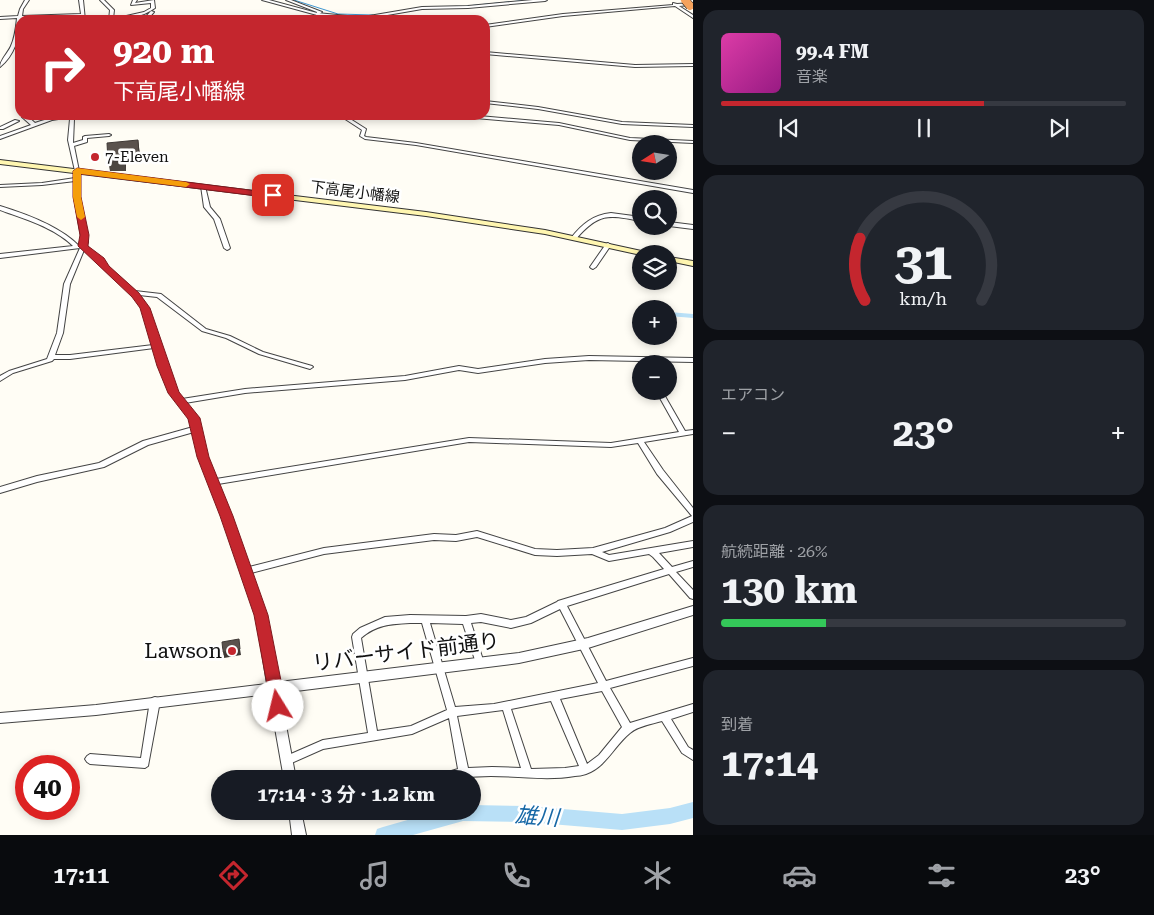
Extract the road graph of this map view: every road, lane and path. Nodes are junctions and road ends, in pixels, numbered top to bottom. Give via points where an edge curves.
1 (27, 0) edge
2 (81, 0) edge
3 (102, 0) edge
4 (135, 0) edge
5 (264, 0) edge
6 (288, 0) edge
7 (545, 0) edge
8 (152, 1) edge
9 (682, 1) edge
10 (674, 4) junction
11 (692, 5) edge
12 (152, 11) junction
13 (317, 14) junction
14 (20, 15) edge
15 (83, 15) edge
16 (112, 15) edge
17 (134, 15) edge
18 (149, 15) edge
19 (152, 15) edge
20 (326, 15) edge
21 (382, 15) edge
22 (693, 17) edge
23 (0, 18) edge
24 (15, 18) edge
25 (490, 25) edge
26 (15, 43) edge
27 (490, 53) edge
28 (693, 65) edge
29 (0, 66) edge
30 (490, 103) edge
31 (490, 118) edge
32 (28, 120) edge
33 (55, 120) edge
34 (74, 120) edge
35 (349, 120) edge
36 (17, 121) dead end
37 (34, 125) junction
38 (693, 126) edge
39 (0, 128) edge
40 (11, 133) junction
41 (109, 135) dead end
42 (0, 138) edge
43 (693, 142) edge
44 (71, 145) junction
45 (0, 162) edge
46 (77, 175) junction
47 (0, 186) edge
48 (202, 186) junction
49 (693, 192) edge
50 (0, 208) edge
51 (632, 217) edge
52 (677, 225) edge
53 (693, 227) edge
54 (574, 238) junction
55 (608, 245) junction
56 (80, 247) junction
57 (226, 248) dead end
58 (632, 251) edge
59 (0, 256) edge
60 (677, 261) edge
61 (693, 264) edge
62 (593, 267) dead end
63 (134, 293) junction
64 (157, 346) junction
65 (52, 357) junction
66 (677, 360) edge
67 (693, 360) edge
68 (632, 361) edge
69 (310, 367) dead end
70 (0, 379) edge
71 (664, 400) edge
72 (180, 401) junction
73 (198, 428) junction
74 (683, 432) junction
75 (693, 432) edge
76 (640, 441) junction
77 (214, 482) junction
78 (0, 490) edge
79 (693, 514) edge
80 (693, 519) edge
81 (693, 544) edge
82 (650, 550) junction
83 (593, 551) junction
84 (693, 564) edge
85 (247, 571) junction
86 (672, 572) junction
87 (693, 596) edge
88 (561, 603) junction
89 (693, 610) edge
90 (261, 615) joint
91 (426, 619) junction
92 (466, 620) junction
93 (582, 644) junction
94 (693, 662) edge
95 (480, 663) junction
96 (439, 668) junction
97 (363, 677) junction
98 (604, 686) junction
99 (275, 688) junction
100 (554, 696) junction
101 (155, 701) junction
102 (506, 706) junction
103 (693, 708) edge
104 (452, 712) junction
105 (0, 718) edge
106 (665, 718) junction
107 (628, 728) junction
108 (373, 735) junction
109 (693, 756) edge
110 (90, 759) dead end
111 (287, 760) junction
112 (289, 770) edge
113 (464, 770) edge
114 (585, 770) junction
115 (481, 772) edge
116 (526, 772) junction
117 (297, 820) edge
118 (299, 835) edge

1 - 14 street
2 - 15 street
3 - 16 street via 112,10
4 - 8 street via 132,4
5 - 13 street
6 - 13 street via 320,12
7 - 21 street via 461,8 422,8
8 - 12 street
9 - 10 street
9 - 11 highway, bridge
10 - 22 street
10 - 25 street
12 - 17 street
12 - 18 street
12 - 19 street
13 - 20 street
23 - 24 street
26 - 29 street
27 - 28 street via 635,66
30 - 38 street via 630,124
31 - 43 street via 559,124 630,139
32 - 37 street
33 - 37 street
34 - 44 street
35 - 49 street via 364,130 363,137
36 - 39 street
37 - 40 street
39 - 40 street
40 - 42 street
41 - 44 street via 85,137 85,141
44 - 46 street
45 - 46 main road, 下高尾小幡線
46 - 47 street via 42,184
46 - 48 main road, 下高尾小幡線
46 - 56 street via 77,197 85,235
48 - 54 main road, 下高尾小幡線 via 426,214
48 - 57 street via 207,207 218,219
50 - 56 street via 68,238
51 - 54 street via 620,214 602,216 586,222
52 - 53 street
54 - 55 main road, 下高尾小幡線
55 - 58 main road, 下高尾小幡線
55 - 62 street
56 - 59 street
56 - 63 street via 100,260
56 - 65 street via 67,284 60,333
60 - 61 main road
63 - 64 street via 145,308
63 - 69 street via 159,296 204,330 261,353
64 - 65 street
64 - 72 street
65 - 70 street via 46,363 11,372
66 - 67 street
68 - 72 street via 545,361 478,371 459,368 406,378 245,391
71 - 74 street
72 - 73 street
73 - 77 street via 203,457
73 - 78 street via 146,443 101,465
74 - 75 street
74 - 76 street
76 - 77 street via 587,446 469,440
76 - 79 street
77 - 85 street
80 - 83 street via 667,530
81 - 82 street
82 - 83 street via 609,558
82 - 86 street
83 - 85 street via 535,552 477,534 324,551
84 - 86 street
85 - 90 street
86 - 87 street
86 - 88 street
88 - 92 street via 528,620 511,624 481,618
88 - 93 street
89 - 93 street, リバーサイド前通り
90 - 99 street
91 - 92 street
91 - 96 street
91 - 97 street via 385,621 356,637
92 - 95 street
93 - 95 street, リバーサイド前通り
93 - 98 street
94 - 98 street
95 - 96 street, リバーサイド前通り
96 - 97 street, リバーサイド前通り
96 - 104 street
97 - 99 street, リバーサイド前通り
97 - 108 street
98 - 100 street
98 - 107 street
99 - 101 street, リバーサイド前通り
99 - 111 street
100 - 102 street
100 - 114 street
101 - 105 street, リバーサイド前通り via 78,712
101 - 110 street via 145,763
102 - 104 street
102 - 116 street
103 - 106 street
104 - 108 street via 412,730
104 - 113 street
106 - 107 street
106 - 109 street via 685,750
107 - 114 street via 606,754
108 - 111 street via 323,745
111 - 112 street
114 - 116 street
115 - 116 street
117 - 118 street

